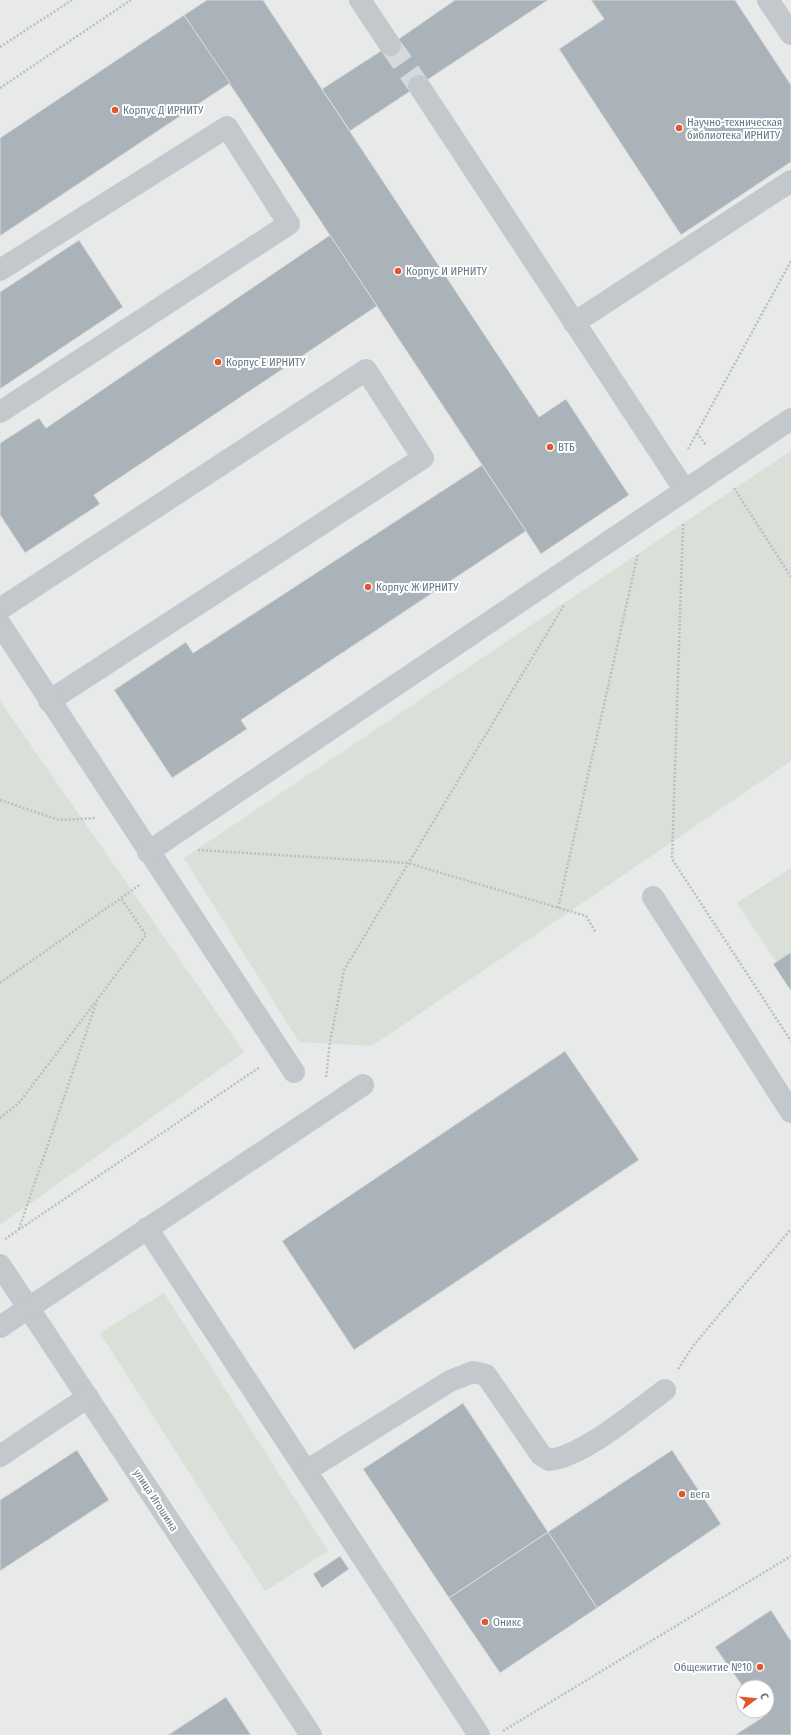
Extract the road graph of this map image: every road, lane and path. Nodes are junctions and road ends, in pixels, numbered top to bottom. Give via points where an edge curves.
1 (72, 0) edge
2 (131, 0) edge
3 (360, 0) edge
4 (768, 0) edge
5 (791, 34) edge
6 (390, 45) tunnel mouth
7 (0, 48) edge
8 (419, 86) tunnel mouth
9 (0, 88) edge
10 (791, 181) edge
11 (791, 261) edge
12 (0, 270) edge
13 (574, 323) junction
14 (0, 412) edge
15 (791, 419) edge
16 (697, 433) junction
17 (720, 466) junction
18 (679, 482) junction
19 (639, 553) dead end
20 (791, 578) edge
21 (566, 601) dead end
22 (0, 609) edge
23 (0, 624) edge
24 (49, 701) junction
25 (175, 833) junction
26 (148, 852) junction
27 (408, 863) junction
28 (653, 897) dead end
29 (121, 898) junction
30 (558, 908) junction
31 (596, 933) dead end
32 (0, 983) edge
33 (98, 998) junction
34 (791, 1041) edge
35 (280, 1053) junction
36 (294, 1072) dead end
37 (326, 1078) dead end
38 (363, 1085) dead end
39 (791, 1112) edge
40 (0, 1118) edge
41 (146, 1228) junction
42 (791, 1229) edge
43 (19, 1230) junction
44 (0, 1243) edge
45 (0, 1265) edge
46 (28, 1308) junction
47 (0, 1327) edge
48 (665, 1390) joint
49 (88, 1397) junction
50 (0, 1456) edge
51 (306, 1471) junction
52 (791, 1556) edge
53 (309, 1734) edge
54 (479, 1735) edge
55 (496, 1735) edge

1 - 7 path
2 - 9 path
3 - 6 street
4 - 5 street
8 - 13 street
10 - 13 street
11 - 16 path
12 - 14 street via 227,127 289,224
13 - 18 street
15 - 17 street
16 - 17 path
16 - 18 path
17 - 18 street
17 - 20 path
18 - 25 street
18 - 34 path via 672,859
19 - 30 path
21 - 27 path
22 - 24 street via 366,370 422,458
23 - 24 street
24 - 26 street
25 - 26 street
25 - 27 path via 187,849
26 - 29 path via 145,881
26 - 35 street
27 - 30 path
27 - 37 path via 344,970
28 - 39 street
29 - 32 path
29 - 33 path via 146,935
30 - 31 path via 586,916
33 - 40 path via 18,1103
33 - 43 path
35 - 36 street
35 - 43 path
38 - 41 street
41 - 46 street
41 - 51 street
42 - 48 path via 693,1346
43 - 44 path
45 - 46 street, улица Игошина
46 - 47 street
46 - 49 street, улица Игошина
48 - 51 street via 588,1444 558,1459 549,1460 541,1454 486,1375 473,1372 450,1381
49 - 50 street
49 - 53 street, улица Игошина
51 - 54 street
52 - 55 path

